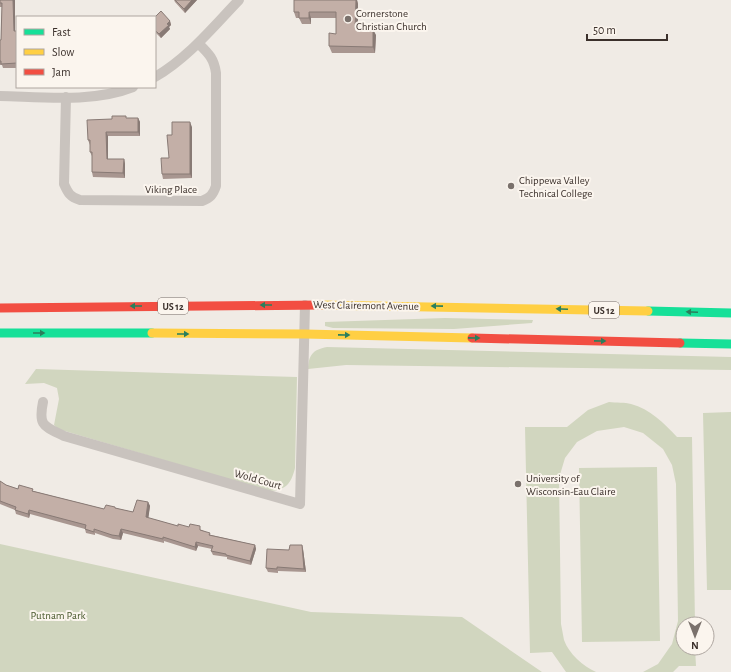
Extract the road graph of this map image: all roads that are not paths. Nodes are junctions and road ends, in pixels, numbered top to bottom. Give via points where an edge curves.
1 (240, 0) edge
2 (198, 43) junction
3 (156, 76) edge
4 (129, 88) edge
5 (0, 96) edge
6 (66, 97) junction
7 (305, 305) junction
8 (0, 308) edge
9 (731, 313) edge
10 (0, 333) edge
11 (305, 334) junction
12 (731, 344) edge
13 (43, 402) dead end

1 - 2 street
2 - 3 street via 179,61
2 - 6 street, Viking Place via 210,54 215,63 216,73 216,186 214,193 202,201 72,198 64,184
4 - 6 street via 93,96
5 - 6 street
7 -> 8 main road, West Clairemont Avenue / US 12
9 -> 7 main road, West Clairemont Avenue / US 12 via 476,306
7 - 11 street, Wold Court
10 -> 11 main road
11 -> 12 main road
11 - 13 street, Wold Court via 300,504 64,436 49,429 41,421

